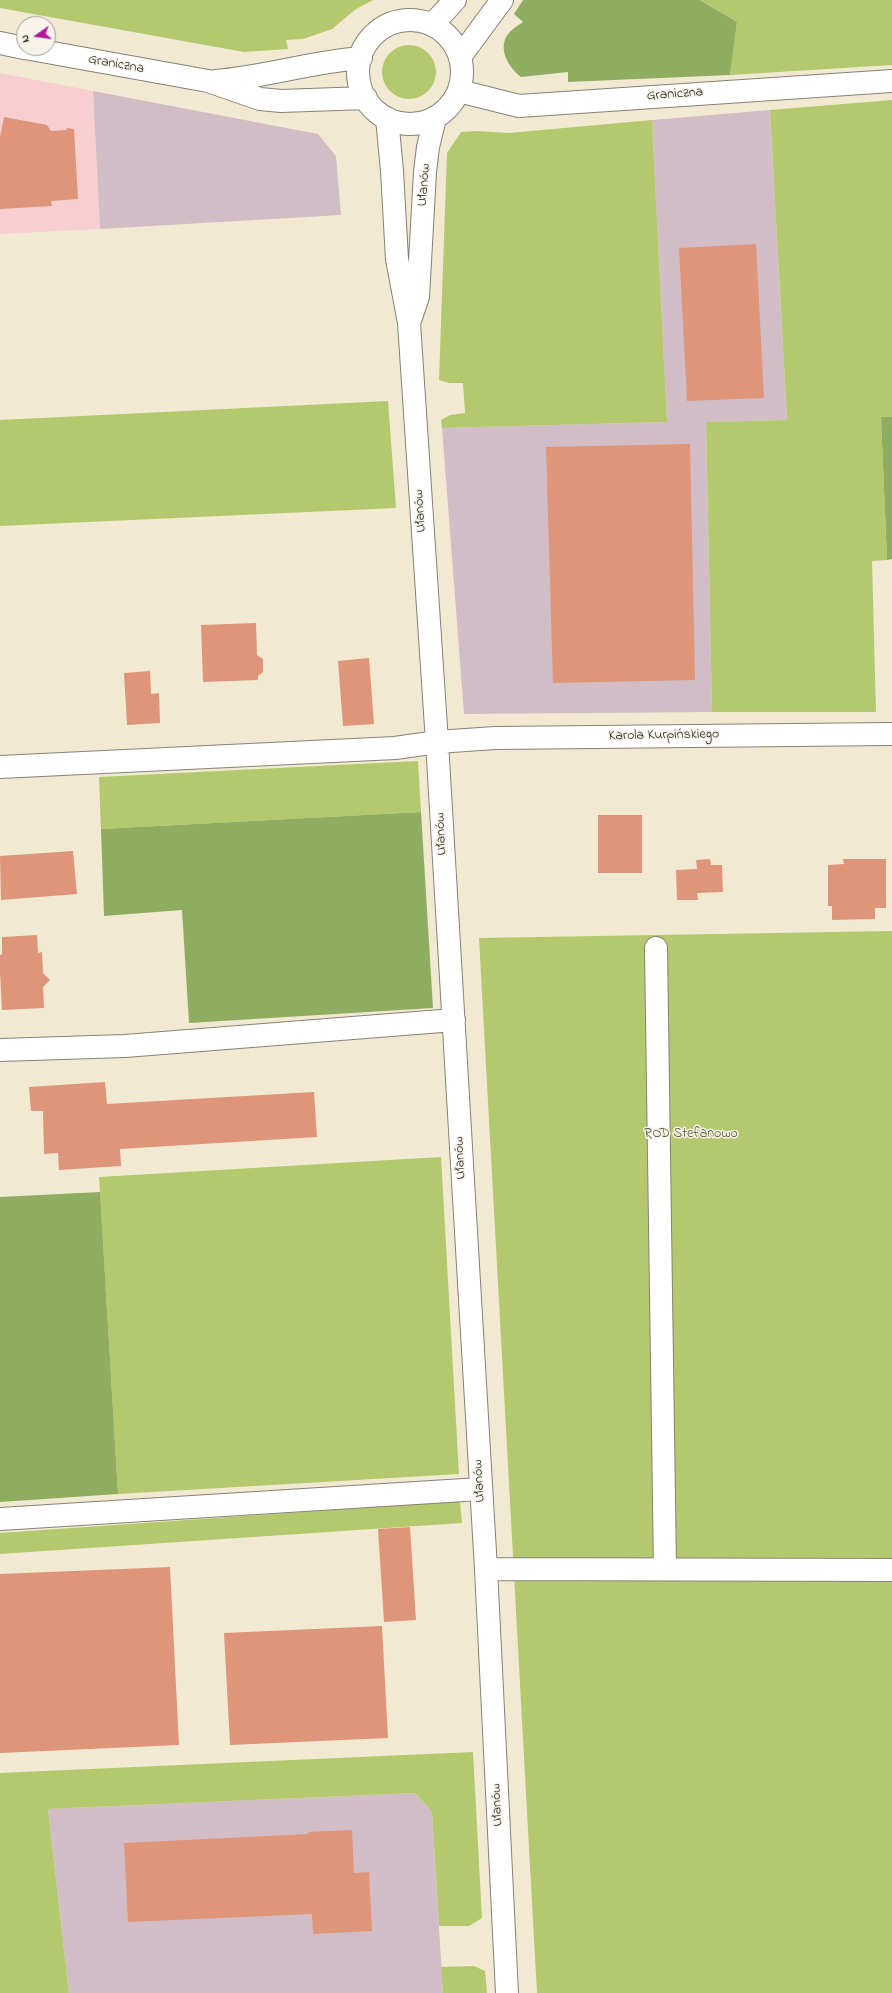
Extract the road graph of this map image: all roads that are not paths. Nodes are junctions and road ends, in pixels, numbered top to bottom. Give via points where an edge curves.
1 (455, 0) edge
2 (502, 0) edge
3 (432, 25) junction
4 (0, 43) edge
5 (16, 46) edge
6 (56, 54) edge
7 (460, 57) junction
8 (361, 58) junction
9 (208, 81) junction
10 (892, 81) edge
11 (459, 91) junction
12 (366, 98) junction
13 (387, 118) junction
14 (435, 118) junction
15 (408, 323) junction
16 (892, 734) edge
17 (437, 742) junction
18 (0, 767) edge
19 (656, 948) dead end
20 (454, 1020) junction
21 (0, 1050) edge
22 (480, 1489) junction
23 (0, 1519) edge
24 (486, 1569) junction
25 (665, 1569) junction
26 (892, 1570) edge
27 (507, 1993) edge

1 - 3 street
2 - 7 street
3 - 7 street via 449,38
3 - 8 street via 411,20 389,25 371,38
4 - 5 street, Graniczna
6 - 9 street, Graniczna
7 - 11 street via 462,79
8 - 9 street, Graniczna via 338,60 248,78
8 - 12 street via 359,80
9 - 12 street, Graniczna via 260,99 281,101
10 - 11 street, Graniczna via 519,106
11 - 14 street via 449,106
12 - 13 street via 376,111
13 - 14 street via 398,123 410,124
13 - 15 street, Ułanów via 397,259
14 - 15 street, Ułanów via 425,172 418,297
15 - 17 street, Ułanów
16 - 17 street, Karola Kurpińskiego via 495,738
17 - 18 street, Karola Kurpińskiego via 395,748
17 - 20 street, Ułanów
19 - 25 street
20 - 21 street via 125,1046
20 - 22 street, Ułanów
22 - 23 street
22 - 24 street, Ułanów
24 - 25 street
24 - 27 street, Ułanów
25 - 26 street

